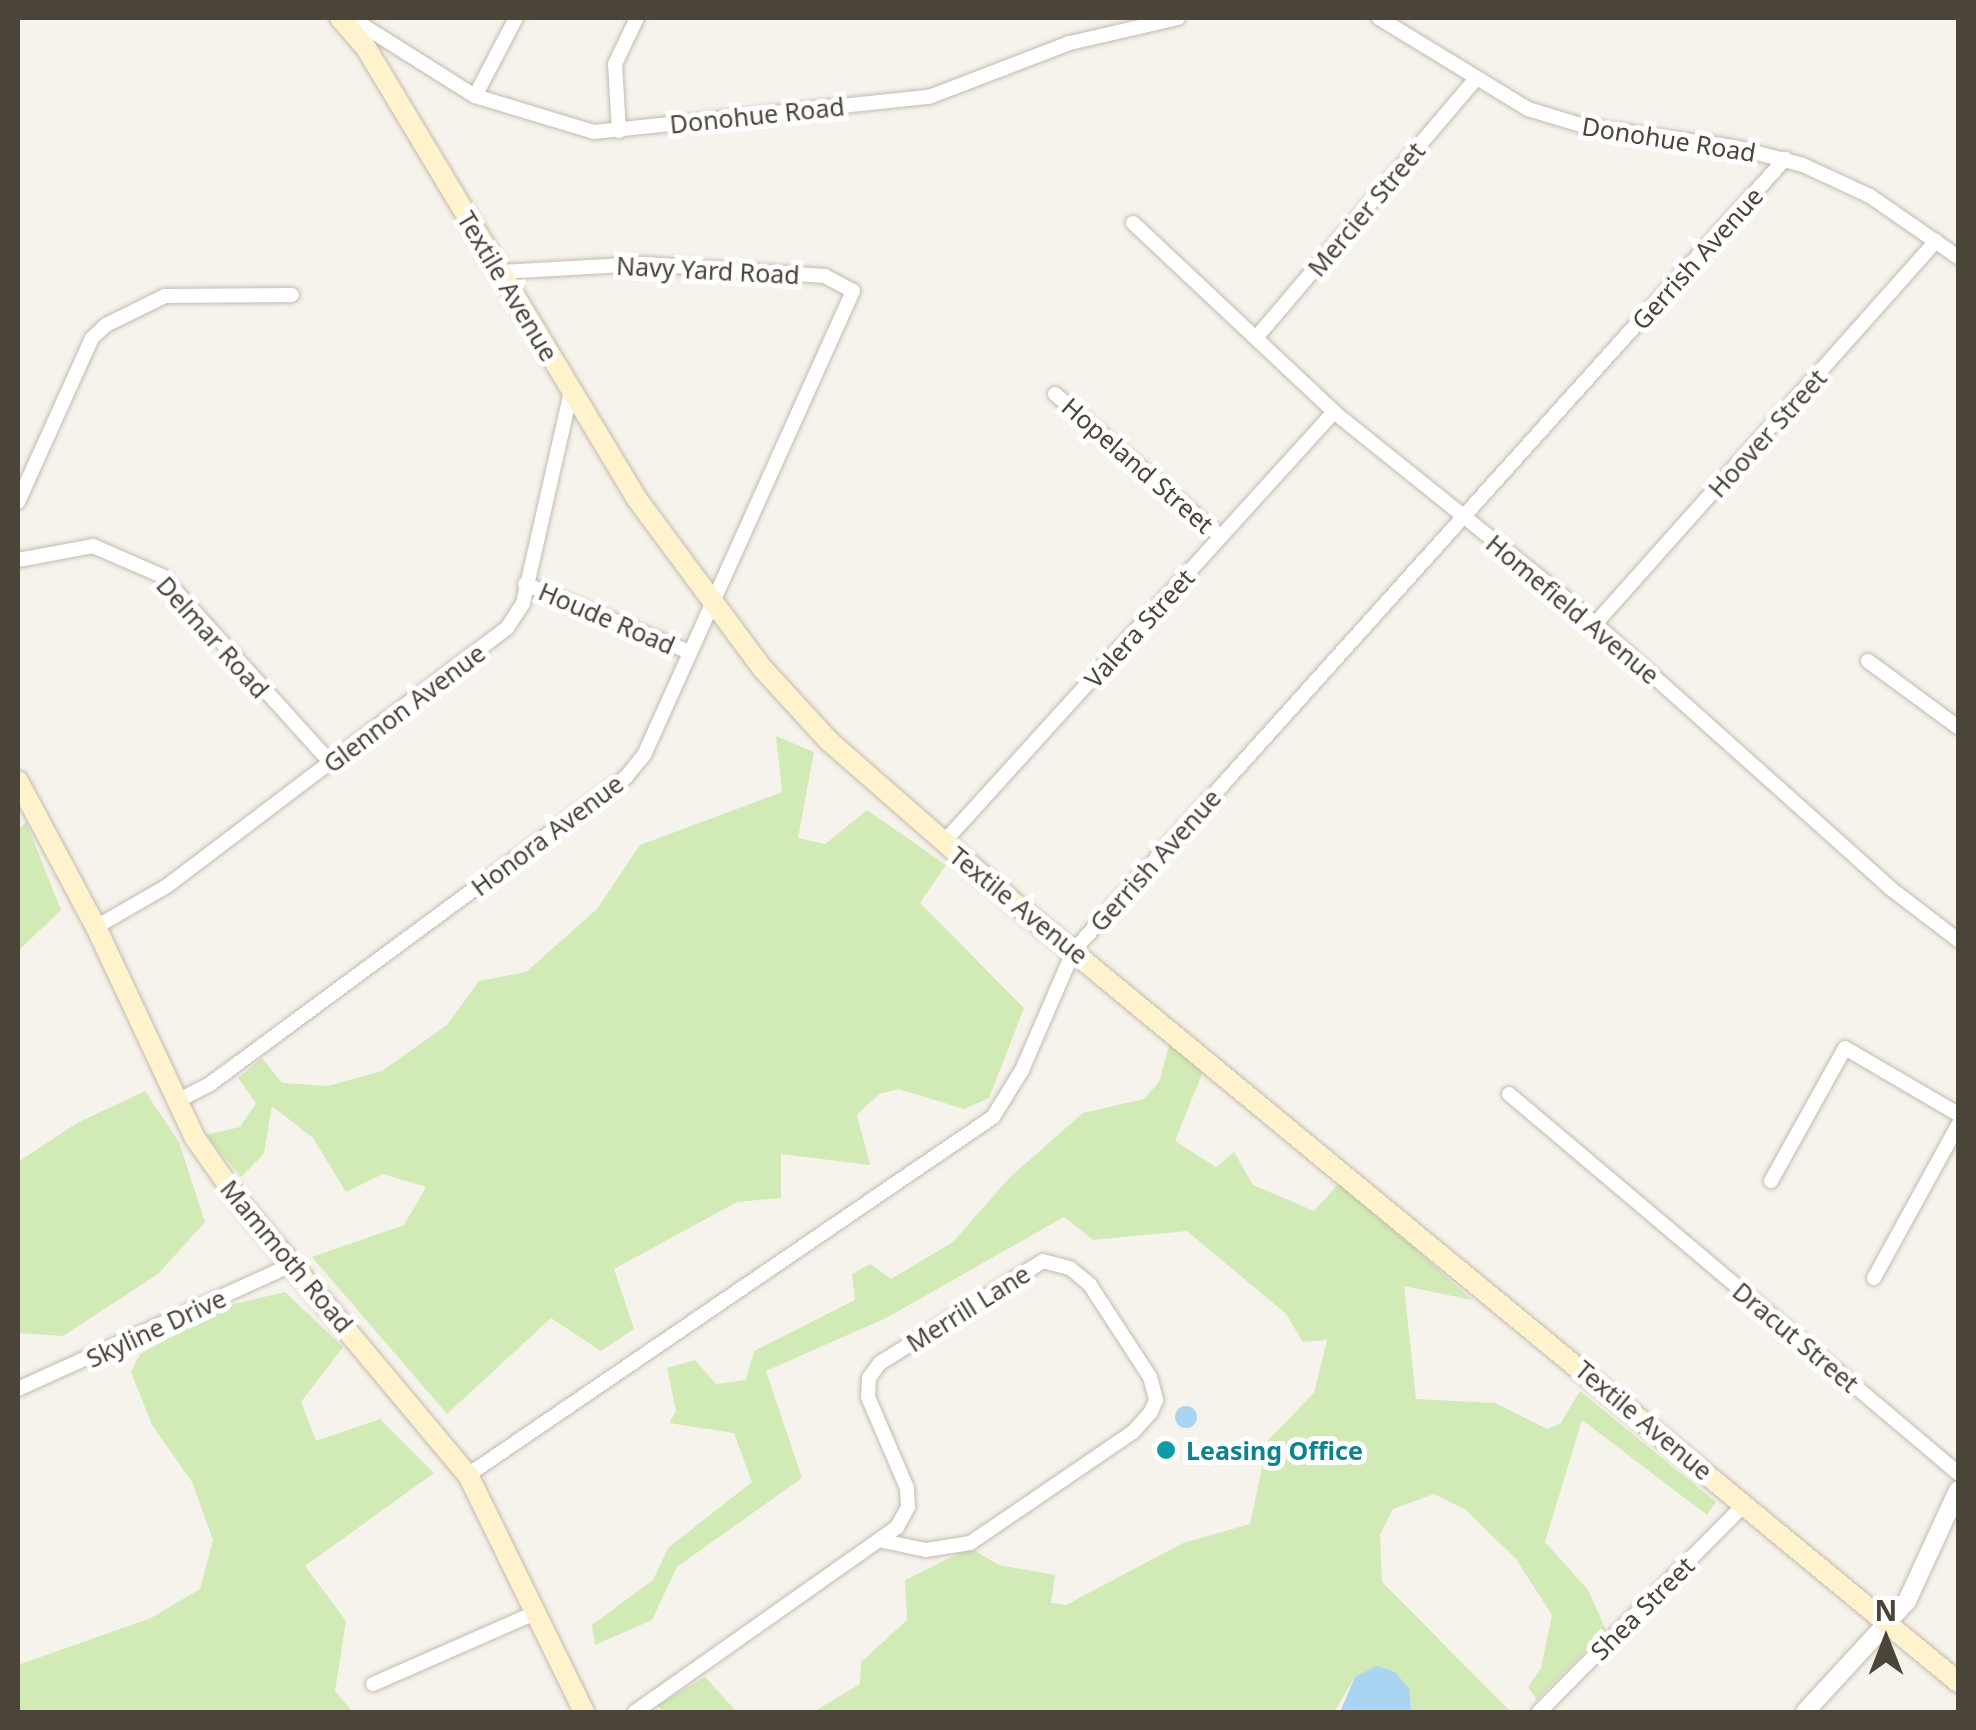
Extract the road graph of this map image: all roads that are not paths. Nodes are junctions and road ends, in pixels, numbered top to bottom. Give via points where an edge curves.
1 (340, 18) edge
2 (351, 18) edge
3 (516, 18) edge
4 (637, 18) edge
5 (1178, 18) edge
6 (1379, 18) edge
7 (1476, 80) junction
8 (475, 96) junction
9 (619, 131) junction
10 (1786, 159) junction
11 (1133, 222) dead end
12 (1936, 241) junction
13 (1958, 257) edge
14 (500, 272) junction
15 (852, 289) joint
16 (292, 295) dead end
17 (1256, 338) junction
18 (571, 391) junction
19 (1054, 394) dead end
20 (1334, 412) junction
21 (18, 502) edge
22 (1462, 517) junction
23 (1221, 537) junction
24 (18, 560) edge
25 (525, 584) junction
26 (710, 602) junction
27 (1595, 624) junction
28 (689, 652) junction
29 (1868, 661) dead end
30 (1958, 727) edge
31 (331, 763) junction
32 (18, 781) edge
33 (943, 843) junction
34 (96, 927) junction
35 (1958, 940) edge
36 (1074, 950) junction
37 (1509, 1094) dead end
38 (177, 1102) junction
39 (1958, 1114) edge
40 (1958, 1125) edge
41 (1771, 1181) dead end
42 (294, 1264) junction
43 (1874, 1278) dead end
44 (18, 1389) edge
45 (1958, 1472) edge
46 (468, 1475) junction
47 (1958, 1490) edge
48 (1745, 1504) junction
49 (883, 1540) junction
50 (537, 1612) junction
51 (1888, 1623) junction
52 (1958, 1682) edge
53 (373, 1684) dead end
54 (584, 1712) edge
55 (635, 1712) edge
56 (1539, 1712) edge
57 (1805, 1712) edge

1 - 14 main road, Textile Avenue via 366,48
2 - 8 street, Donohue Road
3 - 8 street
4 - 9 street via 616,64
5 - 9 street, Donohue Road via 1070,43 929,97
6 - 7 street, Donohue Road
7 - 10 street, Donohue Road via 1564,122
7 - 17 street, Mercier Street
8 - 9 street, Donohue Road via 557,125
10 - 12 street, Donohue Road via 1870,196
10 - 22 street, Gerrish Avenue
11 - 17 street, Homefield Avenue
12 - 13 street, Donohue Road
12 - 27 street, Hoover Street
14 - 15 street, Navy Yard Road via 642,264 824,276
14 - 18 main road, Textile Avenue
15 - 26 street, Honora Avenue via 847,314
16 - 21 street via 165,296 106,326 92,338
17 - 20 street, Homefield Avenue
18 - 25 street, Glennon Avenue
18 - 26 main road, Textile Avenue via 636,499
19 - 23 street, Hopeland Street
20 - 22 street, Homefield Avenue
20 - 23 street, Valera Street
22 - 27 street, Homefield Avenue
22 - 36 street, Gerrish Avenue
23 - 33 street, Valera Street
24 - 31 street, Delmar Road via 93,546 162,576
25 - 28 street, Houde Road
25 - 31 street, Glennon Avenue via 522,603 487,647
26 - 28 street, Honora Avenue
26 - 33 main road, Textile Avenue via 829,741
27 - 35 street, Homefield Avenue via 1890,888
28 - 38 street, Honora Avenue via 644,754 609,793
29 - 30 street
31 - 34 street, Glennon Avenue via 167,886
32 - 34 main road, Mammoth Road
33 - 36 main road, Textile Avenue
34 - 38 main road, Mammoth Road
36 - 46 street, Gerrish Avenue via 1022,1070 993,1117
36 - 48 main road, Textile Avenue
37 - 45 street, Dracut Street
38 - 42 main road, Mammoth Road via 222,1179
39 - 41 street via 1845,1048
40 - 43 street
42 - 44 street, Skyline Drive
42 - 46 main road, Mammoth Road
46 - 50 main road, Mammoth Road
47 - 51 street via 1927,1568
48 - 51 main road, Textile Avenue
48 - 56 street, Shea Street
49 - 49 street, Merrill Lane via 926,1550 970,1543 1132,1432 1151,1412 1156,1400 1150,1377 1090,1285 1070,1268 1043,1261 890,1357 868,1378 873,1414 909,1498 905,1516
49 - 55 street, Merrill Lane
50 - 53 street
50 - 54 main road, Mammoth Road
51 - 52 main road, Textile Avenue
51 - 57 street

